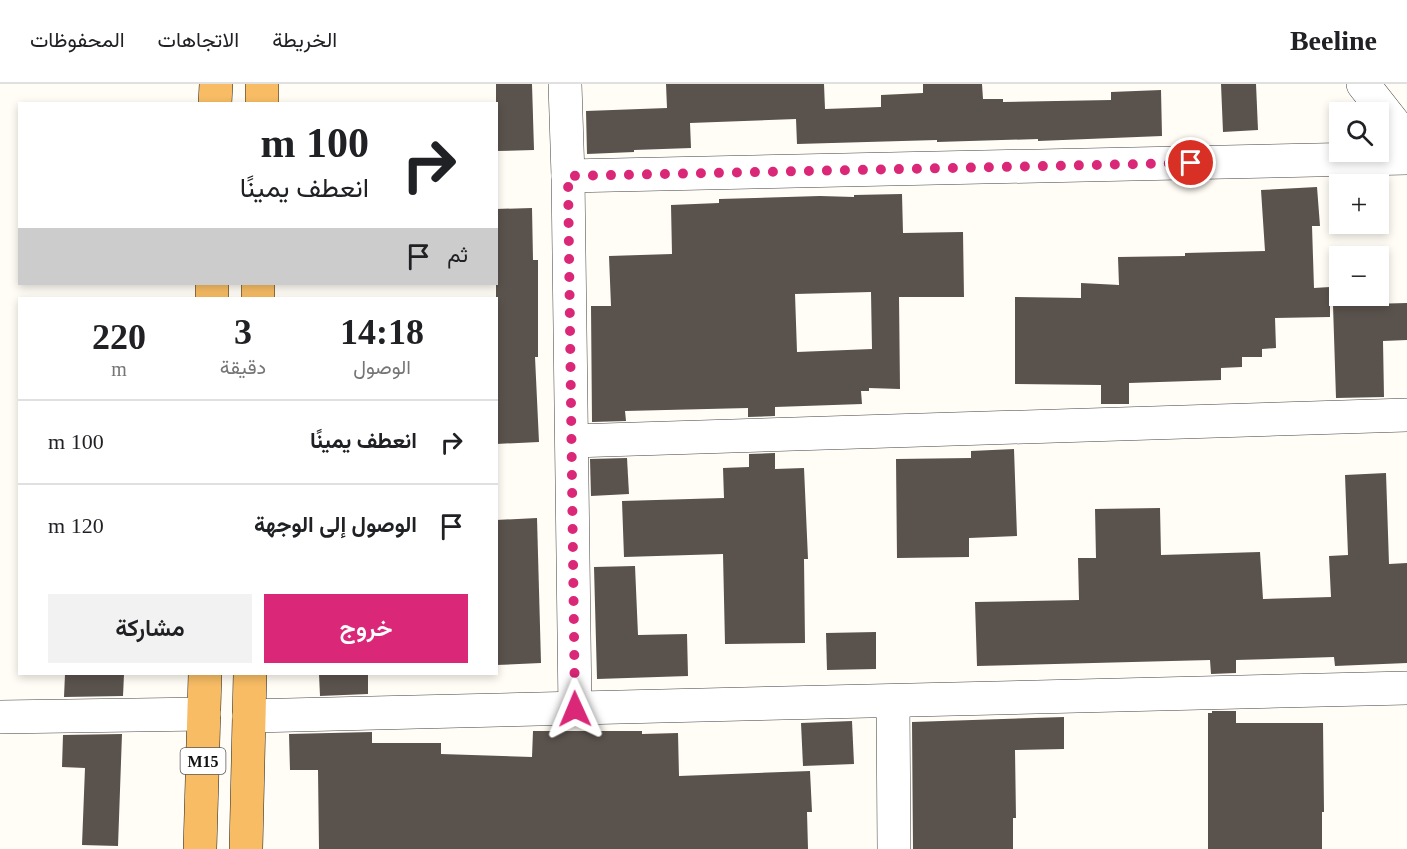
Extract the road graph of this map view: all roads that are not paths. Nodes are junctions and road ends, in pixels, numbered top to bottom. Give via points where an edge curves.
1 (216, 84) edge
2 (262, 84) edge
3 (565, 84) edge
4 (1363, 84) edge
5 (215, 102) edge
6 (262, 102) edge
7 (1407, 140) edge
8 (1407, 158) edge
9 (568, 176) junction
10 (1407, 415) edge
11 (572, 441) junction
12 (205, 675) edge
13 (250, 675) edge
14 (1407, 688) edge
15 (893, 701) junction
16 (575, 709) junction
17 (204, 714) junction
18 (249, 716) junction
19 (0, 717) edge
20 (200, 849) edge
21 (246, 849) edge
22 (894, 849) edge

1 - 5 highway
2 - 6 highway
3 - 9 street
4 - 7 street
8 - 9 street
9 - 11 street
10 - 11 street
11 - 16 street
12 - 17 highway, M15
13 - 18 highway, M15
14 - 15 street
15 - 16 street
15 - 22 street
16 - 18 street
17 - 19 street
17 - 20 highway, M15
18 - 21 highway, M15

